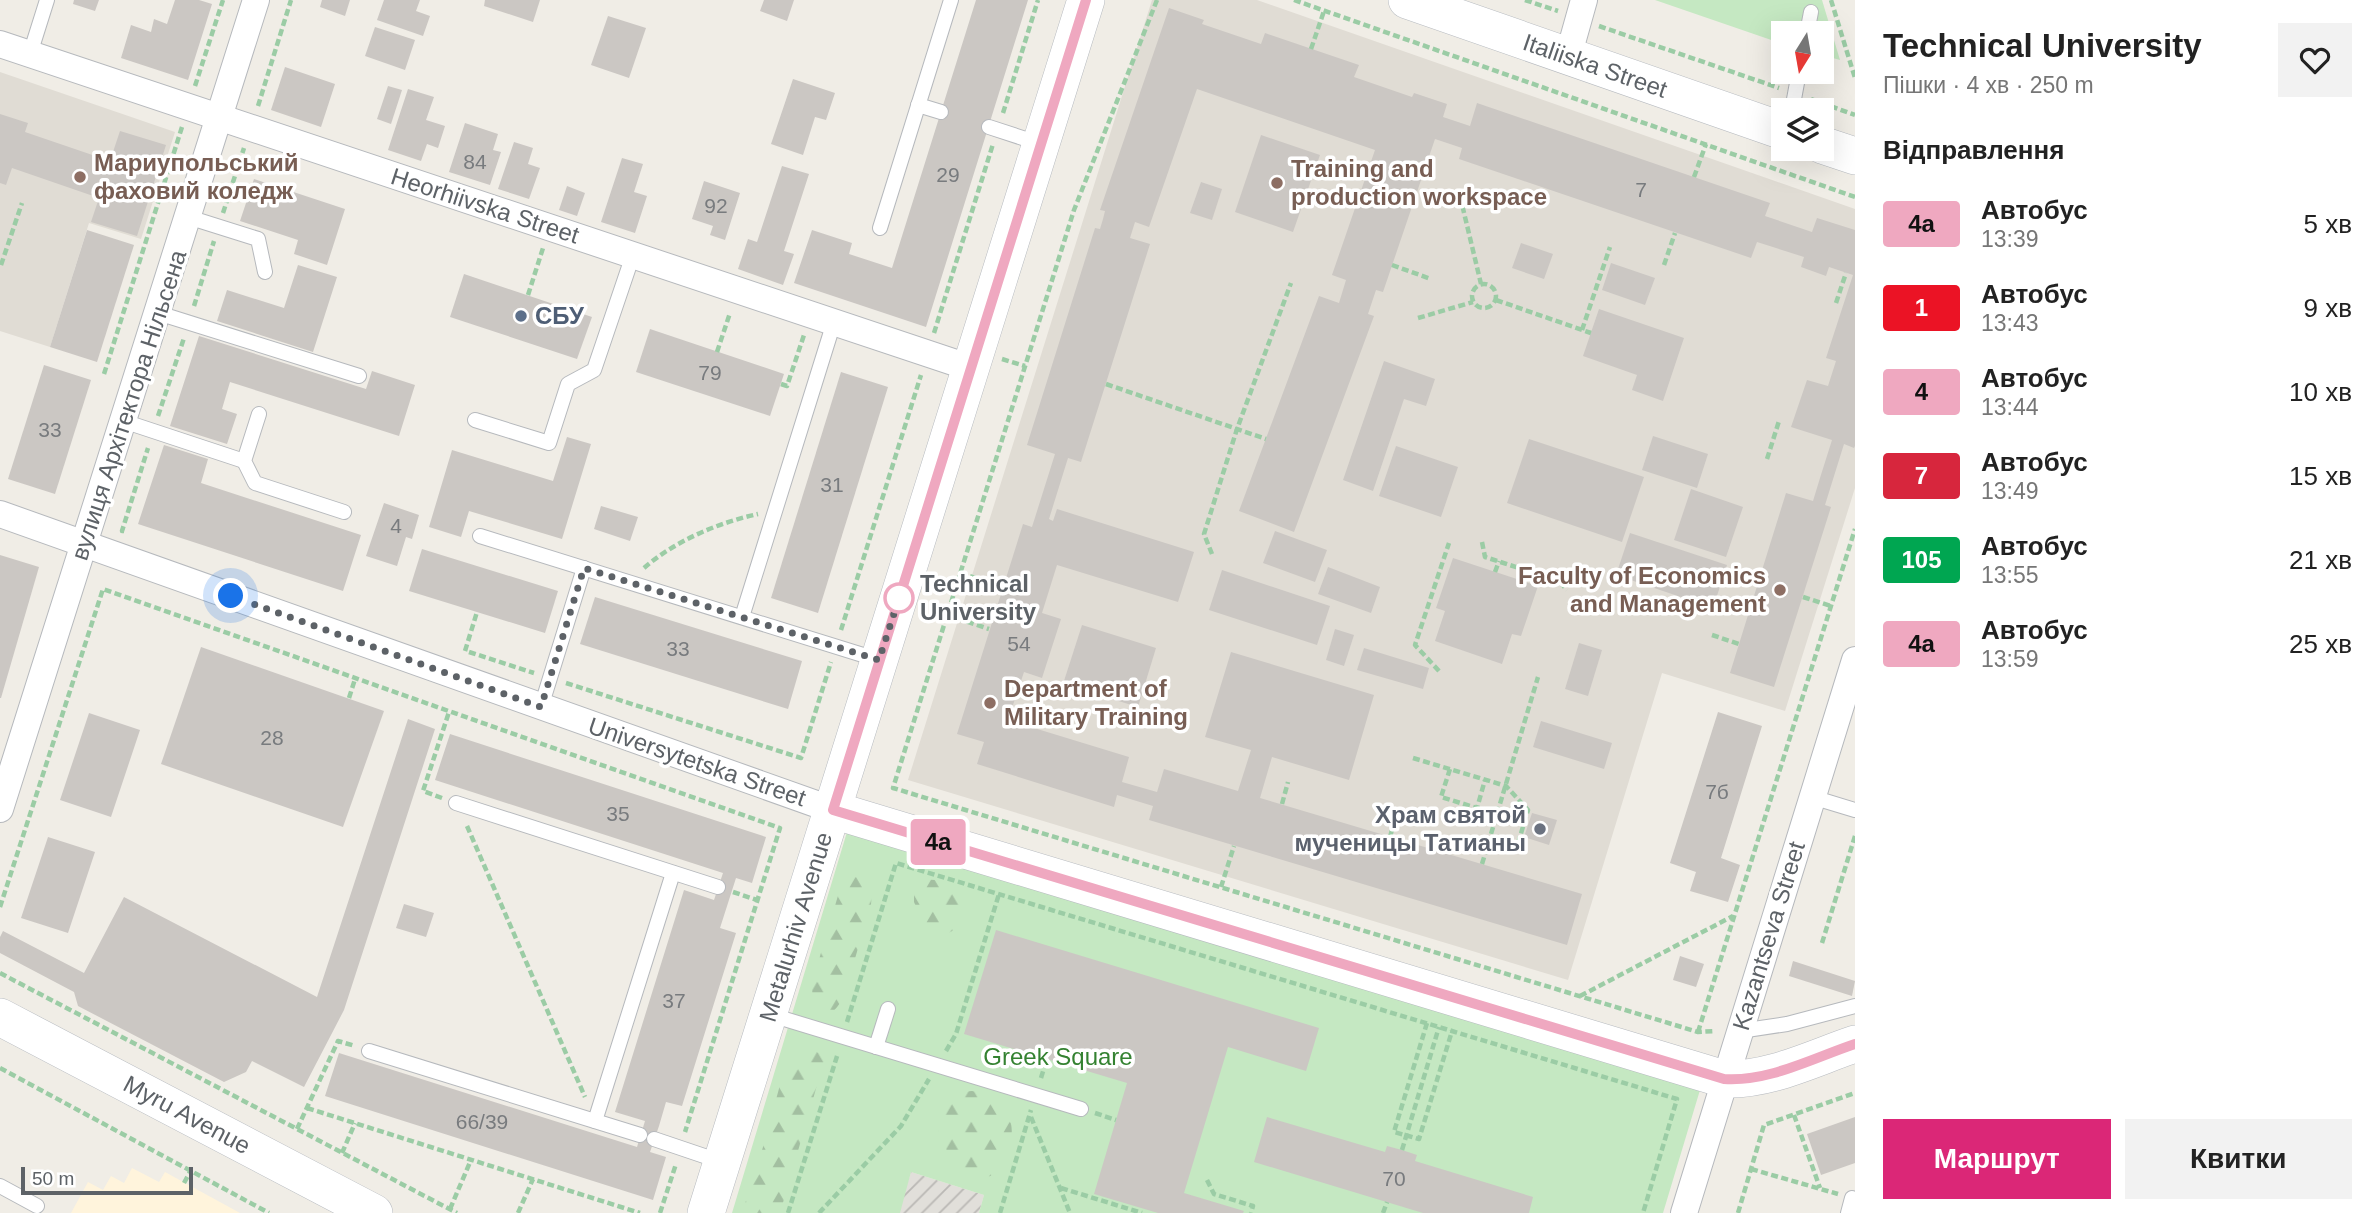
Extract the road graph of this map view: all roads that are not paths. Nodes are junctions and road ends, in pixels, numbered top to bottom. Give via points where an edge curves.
1 (47, 0) edge
2 (257, 0) edge
3 (951, 0) edge
4 (1086, 0) edge
5 (1407, 0) edge
6 (1581, 9) edge
7 (1811, 12) dead end
8 (1809, 21) edge
9 (0, 44) edge
10 (30, 54) junction
11 (1568, 57) junction
12 (918, 105) junction
13 (941, 113) dead end
14 (219, 118) junction
15 (989, 127) dead end
16 (1771, 127) edge
17 (1041, 144) junction
18 (1834, 149) edge
19 (1855, 156) edge
20 (188, 217) junction
21 (880, 228) dead end
22 (633, 255) junction
23 (265, 272) dead end
24 (158, 313) junction
25 (834, 322) junction
26 (971, 368) junction
27 (359, 376) dead end
28 (259, 414) dead end
29 (475, 420) dead end
30 (123, 421) junction
31 (244, 461) junction
32 (344, 512) dead end
33 (0, 514) edge
34 (480, 536) dead end
35 (84, 545) junction
36 (584, 568) junction
37 (742, 617) junction
38 (879, 660) junction
39 (1855, 660) edge
40 (541, 707) junction
41 (1812, 797) junction
42 (456, 803) road end
43 (0, 809) edge
44 (833, 810) junction
45 (1855, 810) edge
46 (673, 873) junction
47 (725, 890) road end
48 (1855, 1006) edge
49 (888, 1009) dead end
50 (768, 1014) junction
51 (0, 1017) edge
52 (1740, 1031) junction
53 (1855, 1044) edge
54 (876, 1047) junction
55 (369, 1051) dead end
56 (1724, 1079) junction
57 (1081, 1109) dead end
58 (595, 1121) junction
59 (722, 1162) junction
60 (0, 1186) edge
61 (37, 1206) dead end
62 (374, 1213) edge
63 (706, 1213) edge
64 (1684, 1213) edge

1 - 10 lane
2 - 14 street, вулиця Архітектора Нільсена
3 - 12 lane
4 - 17 main road, Metalurhiv Avenue
5 - 11 main road, Italiiska Street
6 - 11 street
7 - 8 lane
9 - 10 street, Heorhiivska Street
10 - 14 street, Heorhiivska Street
11 - 16 main road, Italiiska Street
12 - 13 lane
12 - 21 lane
14 - 20 street, вулиця Архітектора Нільсена
14 - 22 street, Heorhiivska Street
15 - 17 lane
17 - 26 main road, Metalurhiv Avenue
18 - 19 main road
20 - 23 lane via 258,239
20 - 24 street, вулиця Архітектора Нільсена
22 - 25 street, Heorhiivska Street
22 - 29 lane via 594,370 568,384 549,443
24 - 27 lane
24 - 30 street, вулиця Архітектора Нільсена
25 - 26 street, Heorhiivska Street
25 - 37 lane
26 - 38 main road, Metalurhiv Avenue
28 - 31 lane
30 - 31 lane
30 - 35 street, вулиця Архітектора Нільсена
31 - 32 lane via 255,483
33 - 35 street, Universytetska Street
34 - 36 lane
35 - 40 street, Universytetska Street
35 - 43 street, вулиця Архітектора Нільсена
36 - 37 lane
36 - 40 lane
37 - 38 lane
38 - 44 main road, Metalurhiv Avenue
39 - 41 street, Kazantseva Street
40 - 44 street, Universytetska Street
41 - 45 lane
41 - 52 street, Kazantseva Street
42 - 46 lane
44 - 50 main road, Metalurhiv Avenue
44 - 56 main road, Universytetska Street
46 - 47 lane
46 - 58 lane
48 - 52 lane
49 - 54 lane
50 - 54 lane
50 - 59 main road, Metalurhiv Avenue
51 - 62 main road, Myru Avenue
52 - 56 street, Kazantseva Street
53 - 56 main road, Universytetska Street via 1761,1077
54 - 57 lane
55 - 58 lane
56 - 64 street, Kazantseva Street
58 - 59 lane
59 - 63 main road, Metalurhiv Avenue
60 - 61 lane

